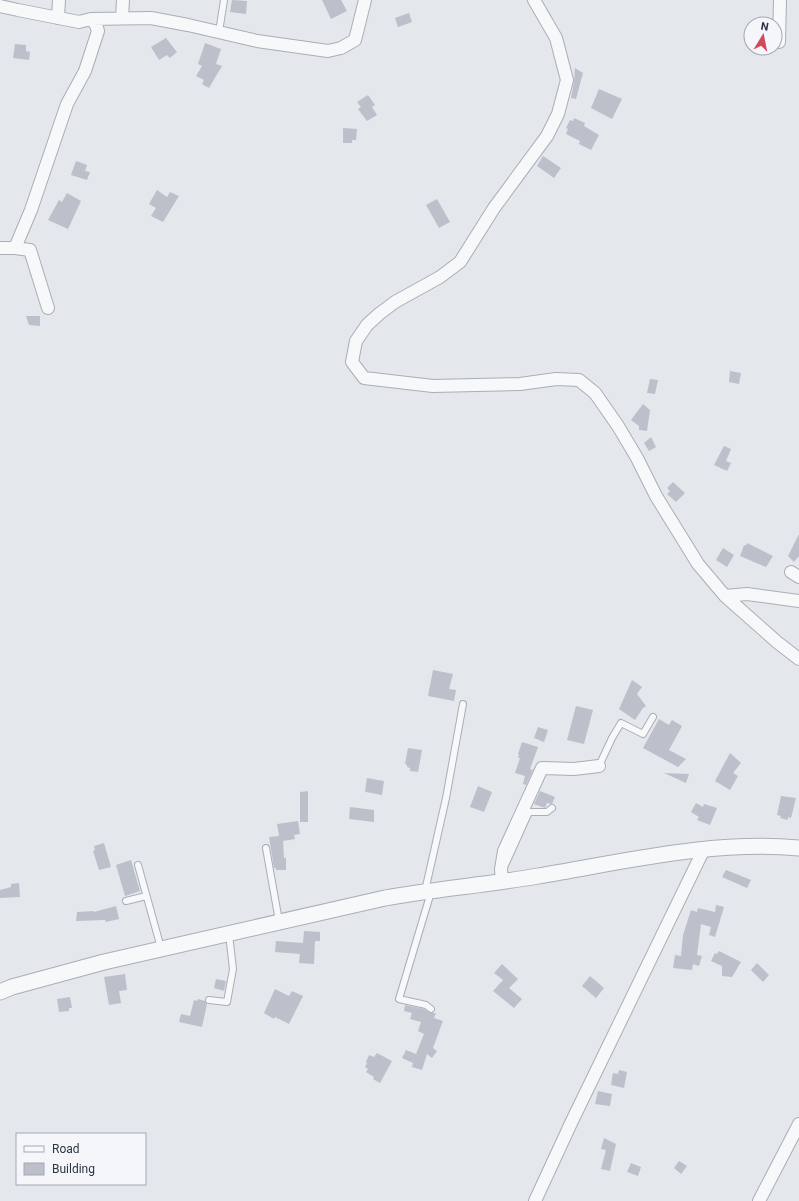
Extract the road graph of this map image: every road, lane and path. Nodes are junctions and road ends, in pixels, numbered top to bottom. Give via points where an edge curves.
1 (59, 0) edge
2 (123, 0) edge
3 (224, 0) edge
4 (365, 0) edge
5 (534, 0) edge
6 (780, 0) edge
7 (0, 6) edge
8 (780, 16) edge
9 (58, 18) junction
10 (122, 18) junction
11 (91, 19) junction
12 (219, 32) junction
13 (0, 248) edge
14 (15, 248) junction
15 (48, 308) dead end
16 (726, 596) junction
17 (799, 601) edge
18 (799, 659) edge
19 (463, 704) dead end
20 (653, 717) dead end
21 (599, 766) joint
22 (552, 808) dead end
23 (266, 848) dead end
24 (799, 848) edge
25 (704, 849) junction
26 (138, 865) dead end
27 (502, 876) junction
28 (428, 891) junction
29 (146, 896) junction
30 (126, 901) dead end
31 (279, 922) junction
32 (229, 934) junction
33 (162, 949) junction
34 (0, 992) edge
35 (210, 1000) dead end
36 (432, 1010) dead end
37 (799, 1124) edge
38 (536, 1201) edge
39 (759, 1201) edge

1 - 9 street
2 - 10 street
3 - 12 lane
4 - 12 street via 356,40 328,51 257,41
5 - 16 street via 556,38 567,80 558,114 547,136 494,208 460,262 440,277 395,302 367,325 356,341 352,362 364,378 433,386 579,380 595,393 618,426 660,503 698,564
6 - 8 street
7 - 9 street
9 - 11 street via 79,22
10 - 11 street
10 - 12 street via 151,18
11 - 14 street via 98,31 85,71 67,104 31,210
13 - 14 street
14 - 15 street via 30,250
16 - 17 street via 747,594
16 - 18 street
19 - 28 lane
20 - 21 lane via 643,734 622,723
21 - 27 street via 574,769 542,768 504,851
22 - 27 lane via 547,812 529,812
23 - 31 lane
24 - 25 street
25 - 27 street
25 - 38 street
26 - 29 lane
27 - 28 street
28 - 31 street
28 - 36 lane via 399,999 426,1005
29 - 30 lane
29 - 33 lane
31 - 32 street
32 - 33 street
32 - 35 lane via 233,968 227,1002
33 - 34 street via 104,962
37 - 39 street

